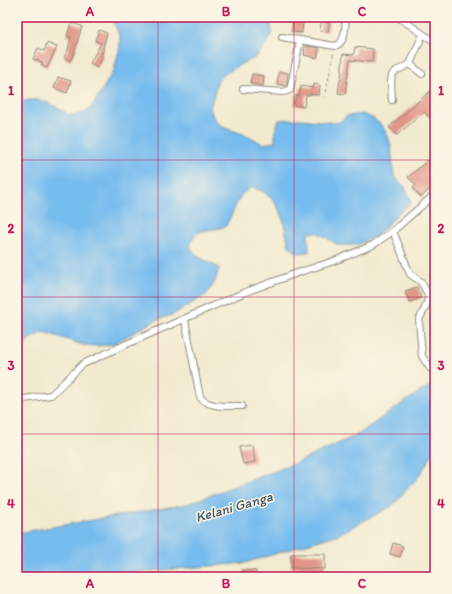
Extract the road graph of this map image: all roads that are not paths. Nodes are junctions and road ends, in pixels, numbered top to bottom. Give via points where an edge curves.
1 (346, 17) edge
2 (398, 17) edge
3 (424, 34) junction
4 (282, 37) dead end
5 (300, 41) junction
6 (435, 42) edge
7 (410, 64) junction
8 (422, 74) dead end
9 (243, 89) dead end
10 (392, 100) dead end
11 (435, 194) edge
12 (393, 231) junction
13 (184, 320) junction
14 (430, 368) dead end
15 (17, 400) edge
16 (242, 406) dead end

1 - 5 street via 344,36 335,46
2 - 3 street
3 - 6 street
3 - 7 street
4 - 5 street
5 - 9 street via 290,90 283,92
7 - 8 street
7 - 10 street via 392,75
11 - 12 street
12 - 13 street via 373,245 250,291
12 - 14 street via 410,274 421,282 429,296 419,320 422,356
13 - 15 street via 84,364 51,394
13 - 16 street via 200,397 209,404

